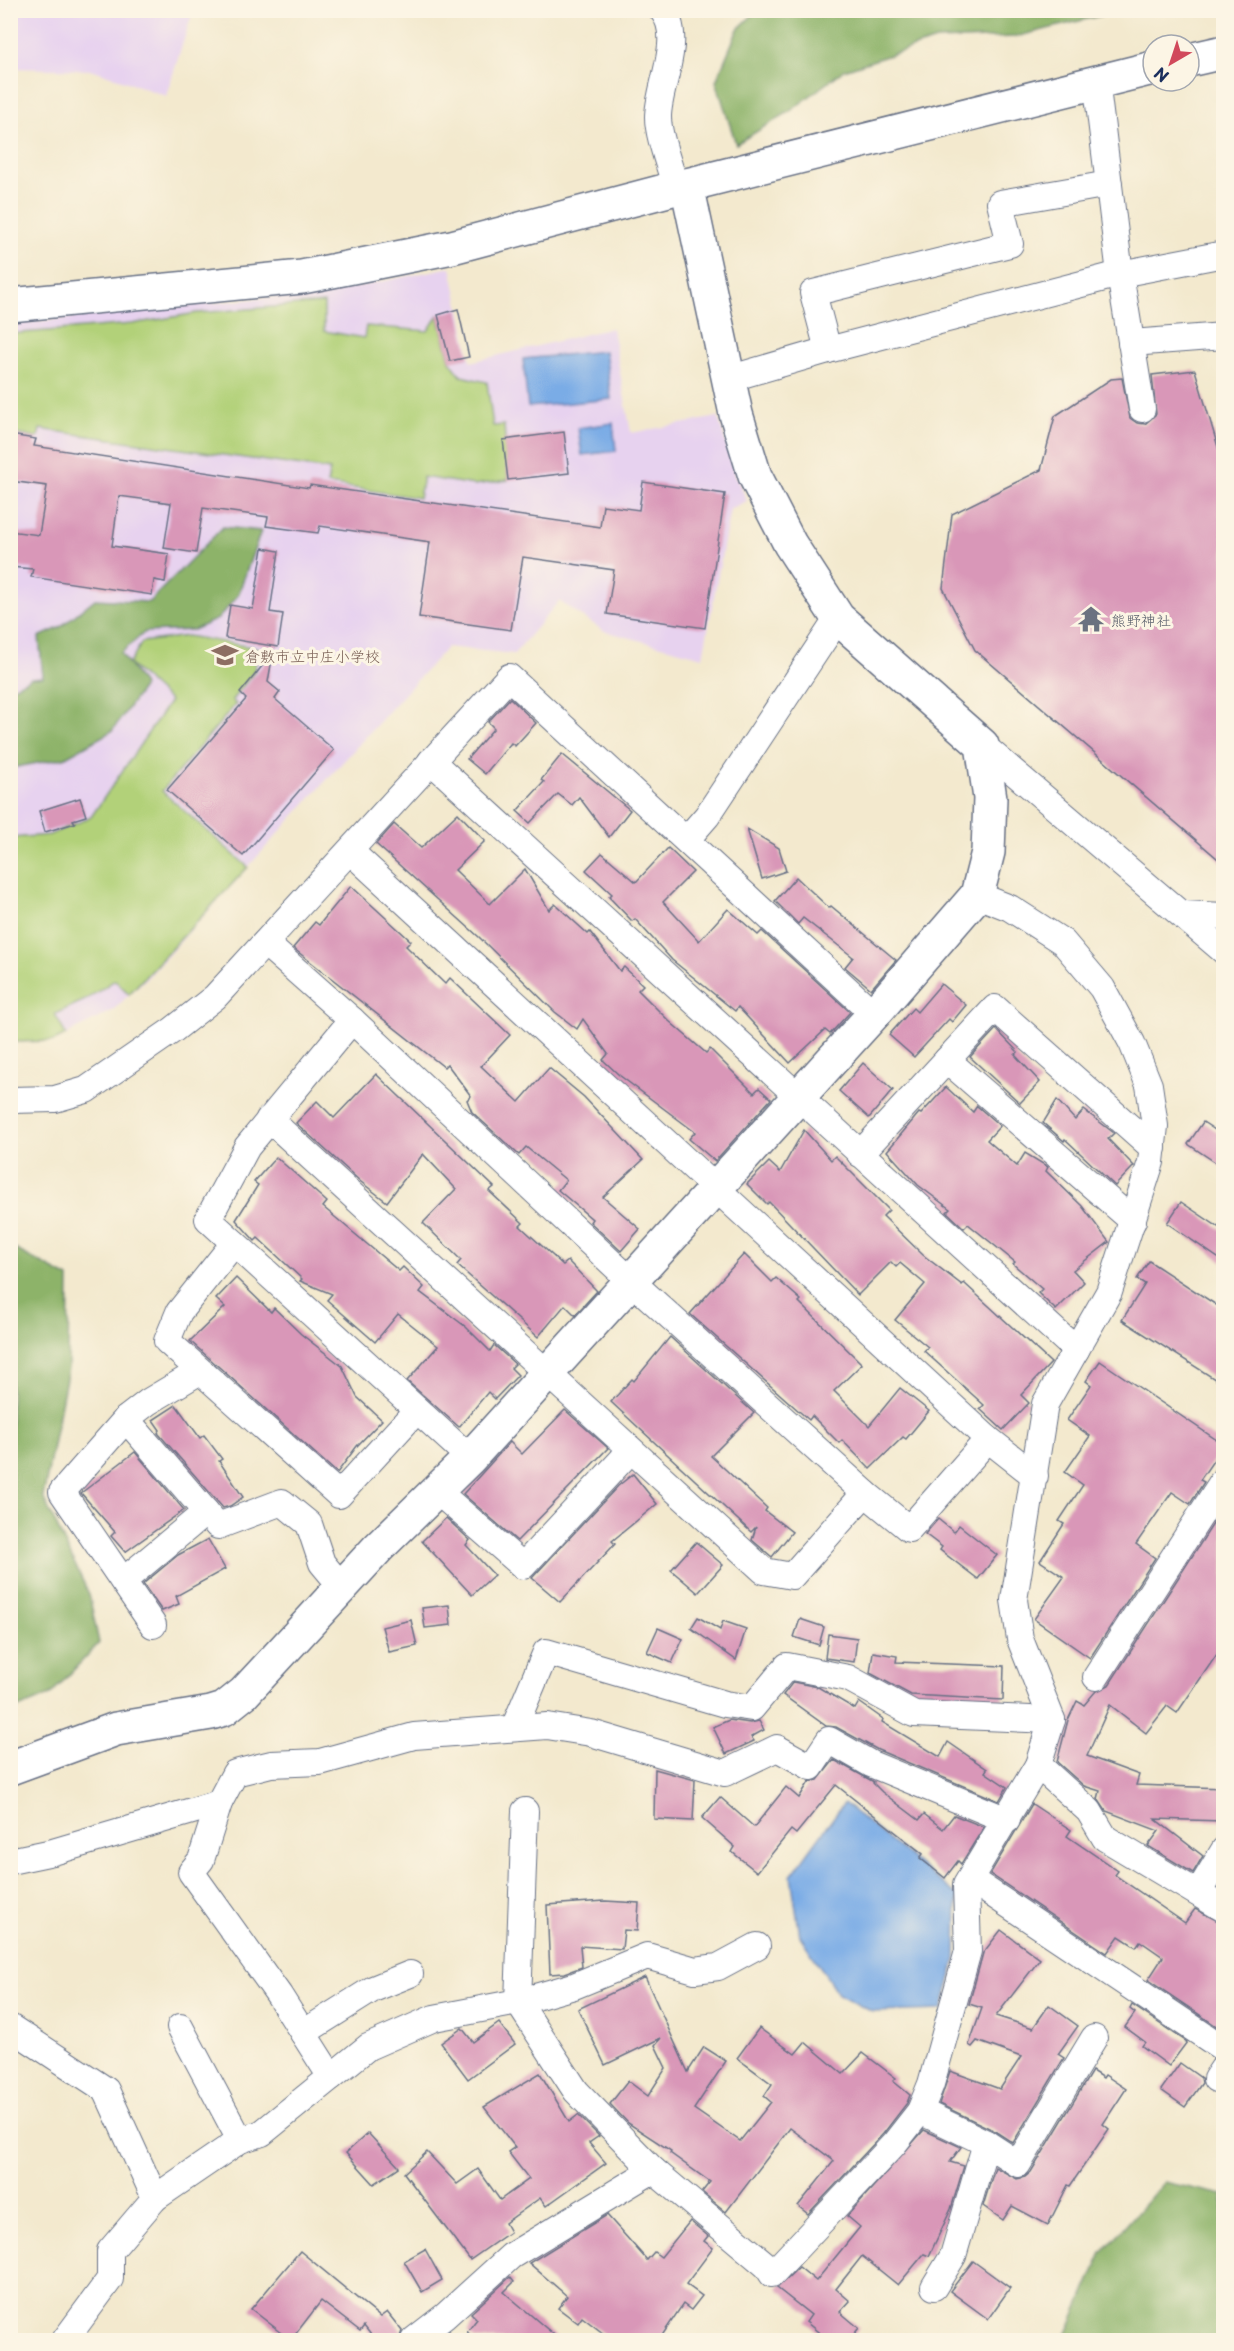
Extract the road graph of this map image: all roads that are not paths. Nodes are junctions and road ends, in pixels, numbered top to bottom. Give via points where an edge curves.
1 (662, 10) edge
2 (1224, 52) edge
3 (1201, 57) edge
4 (1141, 71) edge
5 (1096, 80) junction
6 (1109, 184) junction
7 (681, 187) junction
8 (1224, 254) edge
9 (1120, 274) junction
10 (10, 305) edge
11 (1224, 336) edge
12 (1131, 343) junction
13 (828, 350) junction
14 (728, 379) junction
15 (1142, 409) dead end
16 (838, 618) junction
17 (982, 746) junction
18 (431, 762) junction
19 (687, 839) junction
20 (350, 851) junction
21 (977, 896) junction
22 (1183, 914) junction
23 (1224, 916) edge
24 (265, 943) junction
25 (1224, 951) edge
26 (874, 1014) junction
27 (352, 1020) junction
28 (947, 1060) junction
29 (798, 1098) junction
30 (10, 1100) edge
31 (269, 1119) junction
32 (1153, 1148) junction
33 (860, 1154) junction
34 (715, 1188) junction
35 (1133, 1221) junction
36 (234, 1243) junction
37 (631, 1281) junction
38 (1076, 1350) junction
39 (200, 1371) junction
40 (546, 1373) junction
41 (417, 1410) junction
42 (126, 1419) junction
43 (988, 1439) junction
44 (631, 1450) junction
45 (470, 1458) junction
46 (1035, 1476) junction
47 (1224, 1479) edge
48 (436, 1491) junction
49 (865, 1493) junction
50 (206, 1512) junction
51 (123, 1581) junction
52 (342, 1587) junction
53 (153, 1625) dead end
54 (1096, 1677) dead end
55 (1052, 1720) junction
56 (514, 1728) junction
57 (1038, 1765) junction
58 (10, 1768) edge
59 (219, 1803) junction
60 (525, 1811) dead end
61 (1007, 1820) junction
62 (1224, 1850) edge
63 (10, 1861) edge
64 (970, 1879) junction
65 (1198, 1893) junction
66 (1224, 1909) edge
67 (757, 1946) dead end
68 (410, 1974) dead end
69 (518, 2002) junction
70 (10, 2026) edge
71 (180, 2026) dead end
72 (303, 2033) junction
73 (1094, 2038) dead end
74 (1224, 2049) edge
75 (331, 2077) junction
76 (920, 2111) junction
77 (240, 2140) junction
78 (986, 2143) junction
79 (653, 2170) junction
80 (155, 2198) junction
81 (934, 2287) dead end
82 (64, 2340) edge
83 (414, 2340) edge

1 - 7 street via 668,17 672,38 658,118
2 - 3 street
4 - 5 street
5 - 6 street
5 - 7 street
6 - 9 street
6 - 13 street via 1000,203 1010,244 813,293
7 - 10 street via 452,248 302,277
7 - 14 street
8 - 9 street
9 - 12 street
9 - 13 street
11 - 12 street
12 - 15 street
13 - 14 street
14 - 16 street via 755,476 790,544
16 - 17 street
16 - 19 street via 707,816
17 - 21 street via 990,798 988,852
17 - 22 street
18 - 19 street via 509,676
18 - 20 street
18 - 29 street
19 - 26 street
20 - 24 street
20 - 34 street
21 - 26 street
21 - 32 street via 1010,908 1063,942 1102,988 1132,1043 1149,1085 1155,1126
22 - 23 street
22 - 25 street
24 - 27 street
24 - 30 street via 215,997 86,1090 55,1099
26 - 29 street
27 - 31 street
27 - 37 street
28 - 32 street via 995,1008
28 - 33 street
28 - 35 street
29 - 33 street
29 - 34 street
31 - 36 street via 247,1147 208,1219
31 - 40 street
32 - 35 street
33 - 38 street
34 - 37 street
34 - 43 street
35 - 38 street via 1109,1292
36 - 39 street via 179,1312 167,1341
36 - 41 street
37 - 40 street
37 - 49 street
38 - 46 street via 1045,1404
39 - 41 street via 339,1495
39 - 42 street
40 - 44 street
40 - 45 street
41 - 45 street
42 - 50 street
42 - 51 street via 62,1492
43 - 46 street
43 - 49 street via 909,1529
44 - 48 street via 523,1566
44 - 49 street via 764,1570 792,1576
45 - 48 street
46 - 55 street via 1014,1600 1020,1639
47 - 54 street
48 - 52 street
50 - 51 street
50 - 52 street via 218,1526 282,1502 309,1524 322,1563
51 - 53 street
52 - 58 street via 244,1693 224,1709 116,1729
55 - 56 street via 914,1714 848,1678 787,1666 752,1708 743,1707 546,1652
55 - 57 street
56 - 59 street via 414,1736 320,1762 271,1764 235,1773
56 - 61 street via 547,1726 591,1733 725,1773 777,1748 811,1767 830,1740 871,1764
57 - 61 street
57 - 65 street via 1089,1810 1105,1838
59 - 63 street
59 - 72 street via 201,1860 191,1872
60 - 69 street
61 - 64 street
62 - 65 street
64 - 74 street
64 - 76 street via 966,1885 968,1952
65 - 66 street
67 - 69 street via 718,1967 695,1970 647,1956 574,1986
68 - 72 street via 373,1989
69 - 75 street via 434,2018 368,2047
69 - 79 street via 576,2091
70 - 80 street via 106,2090
71 - 77 street
72 - 75 street
73 - 78 street via 1018,2164
75 - 77 street via 262,2133
76 - 78 street
76 - 79 street via 772,2274
77 - 80 street
78 - 81 street via 953,2256
79 - 83 street via 511,2256
80 - 82 street via 110,2251 110,2279

